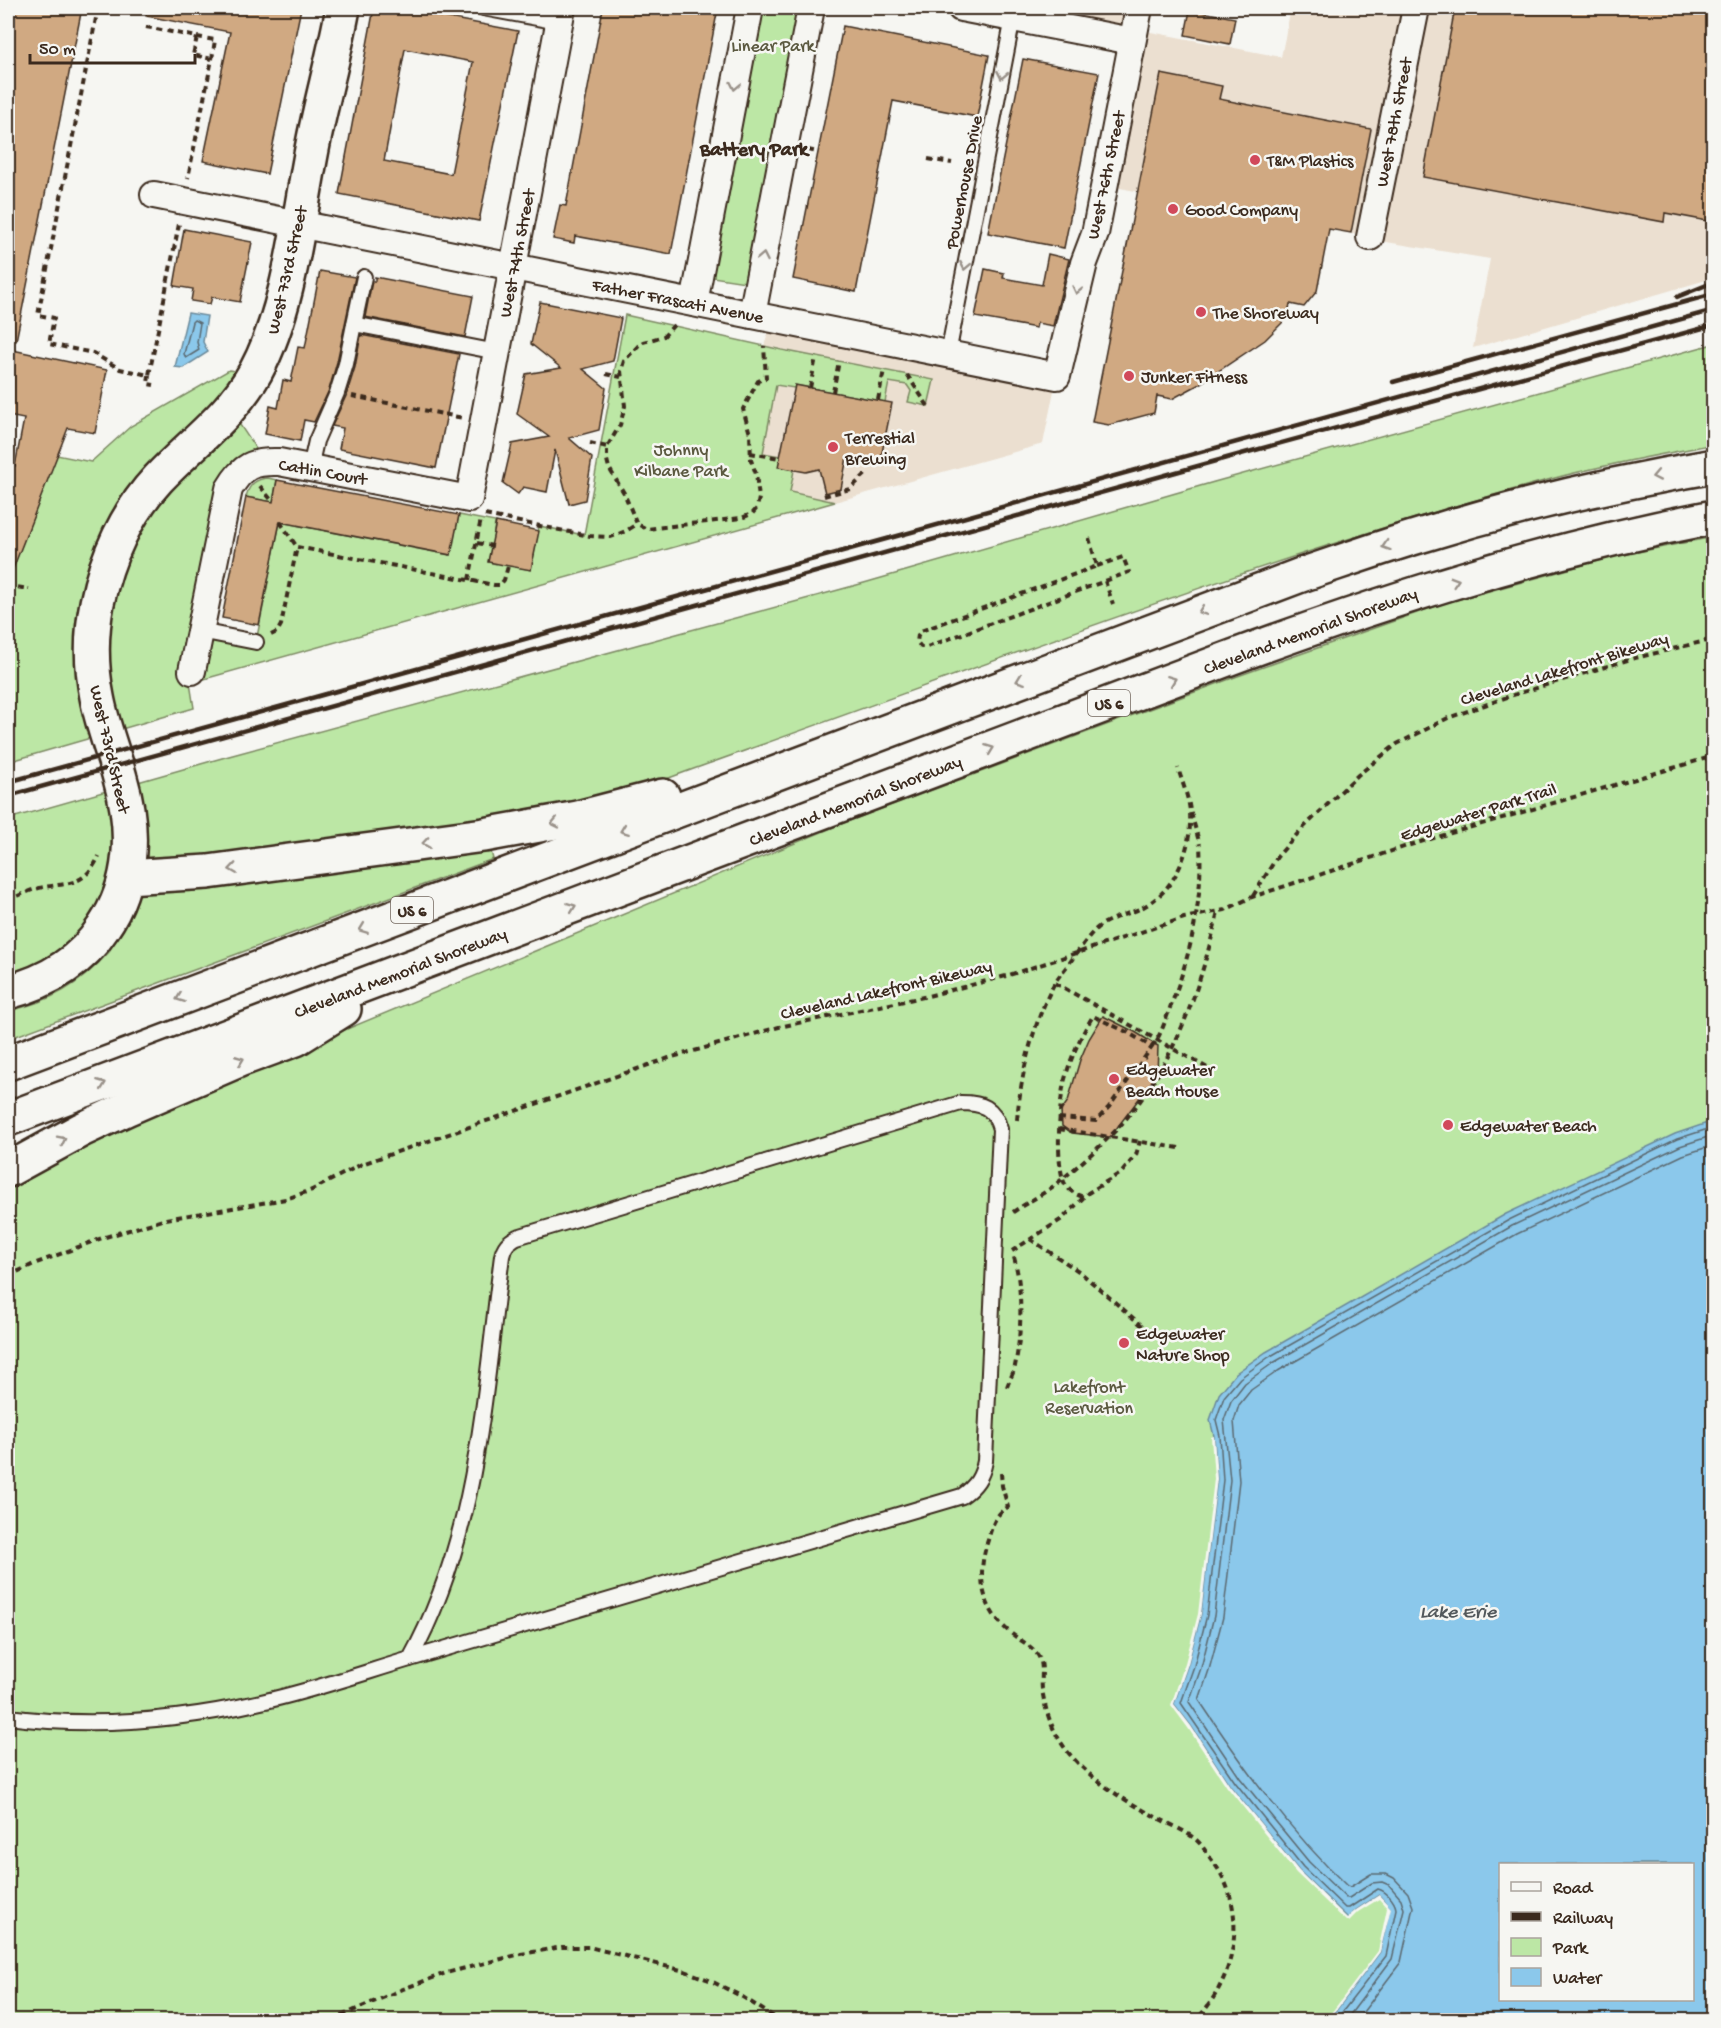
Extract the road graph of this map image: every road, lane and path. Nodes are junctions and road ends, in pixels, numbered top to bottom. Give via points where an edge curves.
1 (98, 8) edge
2 (343, 8) edge
3 (483, 8) edge
4 (750, 8) edge
5 (811, 8) edge
6 (961, 8) edge
7 (1139, 8) edge
8 (1416, 8) edge
9 (1000, 13) edge
10 (560, 15) edge
11 (146, 27) dead end
12 (197, 37) junction
13 (1132, 40) junction
14 (212, 59) junction
15 (808, 150) dead end
16 (819, 152) dead end
17 (928, 159) dead end
18 (952, 163) dead end
19 (154, 195) dead end
20 (184, 201) junction
21 (298, 223) junction
22 (1370, 237) dead end
23 (514, 267) junction
24 (364, 277) dead end
25 (166, 292) junction
26 (172, 293) dead end
27 (694, 303) junction
28 (752, 315) junction
29 (354, 324) junction
30 (674, 325) dead end
31 (764, 346) dead end
32 (497, 352) junction
33 (948, 354) junction
34 (816, 357) dead end
35 (839, 361) dead end
36 (884, 370) dead end
37 (606, 374) dead end
38 (149, 375) junction
39 (907, 375) dead end
40 (1057, 376) joint
41 (621, 377) junction
42 (154, 385) dead end
43 (810, 388) dead end
44 (833, 392) dead end
45 (337, 393) junction
46 (878, 400) dead end
47 (928, 406) dead end
48 (484, 422) junction
49 (885, 437) dead end
50 (895, 439) dead end
51 (590, 443) dead end
52 (608, 447) junction
53 (750, 453) junction
54 (780, 458) dead end
55 (1713, 465) edge
56 (310, 468) junction
57 (868, 472) dead end
58 (256, 480) dead end
59 (824, 496) dead end
60 (469, 499) joint
61 (273, 502) dead end
62 (1713, 517) edge
63 (280, 522) dead end
64 (637, 524) junction
65 (1089, 538) dead end
66 (477, 543) junction
67 (493, 546) dead end
68 (297, 547) junction
69 (509, 563) dead end
70 (1097, 566) junction
71 (469, 580) junction
72 (1105, 581) junction
73 (8, 590) edge
74 (29, 590) dead end
75 (1113, 604) dead end
76 (200, 631) junction
77 (270, 635) dead end
78 (1713, 639) edge
79 (256, 642) dead end
80 (192, 671) dead end
81 (1713, 756) edge
82 (816, 757) junction
83 (1178, 768) dead end
84 (1190, 809) junction
85 (126, 877) junction
86 (1252, 897) junction
87 (1219, 911) junction
88 (1078, 951) junction
89 (410, 968) junction
90 (1055, 983) junction
91 (8, 992) edge
92 (1152, 1047) junction
93 (1172, 1048) junction
94 (8, 1063) edge
95 (1211, 1070) dead end
96 (1059, 1118) junction
97 (8, 1119) edge
98 (1016, 1126) dead end
99 (1059, 1129) junction
100 (1109, 1136) junction
101 (1140, 1141) junction
102 (1179, 1148) dead end
103 (8, 1170) edge
104 (1063, 1178) junction
105 (1083, 1197) junction
106 (1013, 1200) dead end
107 (1013, 1212) junction
108 (1013, 1222) dead end
109 (1030, 1239) junction
110 (1012, 1241) dead end
111 (1012, 1251) junction
112 (8, 1276) edge
113 (1154, 1336) dead end
114 (1007, 1394) dead end
115 (1002, 1468) dead end
116 (410, 1659) junction
117 (8, 1717) edge
118 (332, 2020) edge
119 (779, 2020) edge
120 (1196, 2020) edge

1 - 38 path via 38,315 54,318 49,344 93,353 120,369
2 - 21 main road, West 73rd Street
3 - 10 lane
4 -> 27 street
28 -> 5 street
6 - 9 street
7 - 13 street, West 76th Street
8 - 22 street, West 78th Street
9 - 13 street
9 -> 33 lane, Powerhouse Drive
10 - 23 street, West 74th Street
11 - 12 path
12 - 14 path via 215,40
12 - 14 path via 193,55
13 -> 40 street, West 76th Street via 1095,234 1084,262
14 - 20 path
15 - 16 path
17 - 18 path
19 - 20 street, Father Frascati Avenue
20 - 21 street, Father Frascati Avenue
20 - 25 path
21 - 23 street, Father Frascati Avenue
21 - 85 main road, West 73rd Street via 278,316 254,374 230,410 157,480 117,542 102,582 94,620 94,675 127,812 130,844
23 - 27 street, Father Frascati Avenue
23 - 32 street, West 74th Street
24 - 29 lane
25 - 26 path
25 - 38 path
27 - 28 street, Father Frascati Avenue
28 - 33 street, Father Frascati Avenue
29 - 32 lane
29 - 45 lane
30 - 41 path via 664,336 643,342 631,352 624,361
31 - 53 path via 766,378 758,381 743,409
32 - 48 street, West 74th Street
33 - 40 street, Father Frascati Avenue
34 - 43 path
35 - 44 path
36 - 46 path
37 - 41 path
38 - 42 path via 148,384
39 - 47 path
41 - 52 path via 626,406
45 - 48 path
45 - 56 lane via 316,441
48 - 60 street, West 74th Street
49 - 50 path
51 - 52 path
52 - 64 path via 609,468
53 - 54 path
53 - 64 path via 759,498 752,514 652,530
55 -> 82 main road, US 6 via 1582,492 1418,536 1301,575
56 - 60 street, Catlin Court
56 - 76 street, Catlin Court via 264,461 237,475 229,489
57 - 59 path via 850,489
58 - 61 path
89 -> 62 main road, Cleveland Memorial Shoreway / US 6 via 1339,618 1524,561
63 - 68 path
64 - 66 path via 611,537 590,536 482,514
65 - 70 path
66 - 67 path
66 - 71 path
68 - 71 path
68 - 77 path via 281,625
69 - 71 path via 500,585
70 - 72 path via 1123,557 1129,572
70 - 72 path via 921,631 917,642 927,647
72 - 75 path
73 - 74 path
76 - 79 lane
76 - 80 street, Catlin Court
78 - 86 path, Cleveland Lakefront Bikeway via 1510,696 1448,718 1397,744 1300,831 1277,857
81 - 86 path, Edgewater Park Trail via 1410,845
82 -> 85 main road via 578,818 515,830 208,872
82 -> 94 main road, US 6
83 - 84 path
84 - 88 path via 1188,843 1177,873 1165,891 1144,907 1097,927
84 - 92 path, bridge via 1200,846 1199,902 1183,975
85 - 91 main road, West 73rd Street via 108,920 83,952 44,980
86 - 87 path, Cleveland Lakefront Bikeway
87 - 88 path, Cleveland Lakefront Bikeway
87 - 93 path via 1198,987
88 - 90 path
88 - 112 path, Cleveland Lakefront Bikeway via 935,995 779,1027 669,1058 362,1164 286,1199 166,1219 102,1238
97 -> 89 main road, Cleveland Memorial Shoreway / US 6
103 -> 89 main road via 128,1108 296,1039
90 - 93 path
90 - 98 path via 1029,1050 1020,1084
92 - 96 path via 1096,1121
92 - 96 path via 1093,1016 1065,1079
93 - 95 path
93 - 100 path via 1149,1089
96 - 99 path
99 - 100 path
99 - 104 path
100 - 101 path
100 - 104 path
101 - 102 path
101 - 105 path via 1136,1155 1122,1172
104 - 105 path via 1071,1191
104 - 107 path
105 - 109 path via 1062,1219
106 - 107 path
107 - 108 path
109 - 111 path
109 - 113 path via 1080,1272
110 - 111 path
111 - 114 path via 1020,1286 1018,1351
115 - 120 path via 1008,1507 1000,1511 992,1526 981,1565 982,1588 993,1614 1011,1634 1032,1647 1041,1661 1049,1722 1059,1742 1091,1777 1196,1839 1228,1888 1236,1928 1232,1955 1211,2005
116 - 116 lane via 962,1496 972,1489 982,1475 985,1461 1000,1129 996,1116 986,1107 961,1103 510,1241 501,1257 485,1402 462,1524 445,1577
116 - 117 lane via 262,1702 173,1718 98,1722
118 - 119 path via 446,1973 521,1954 590,1947 709,1980

